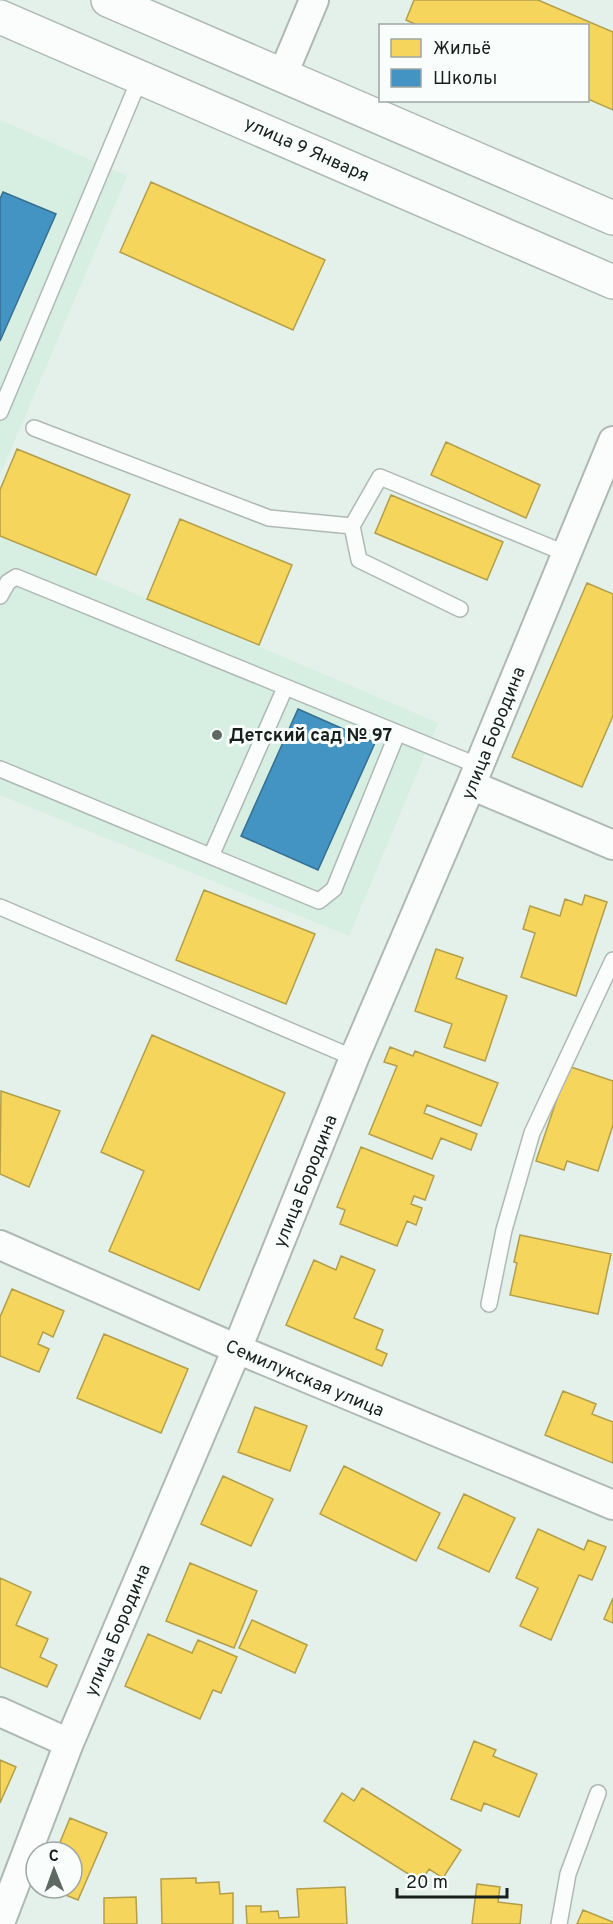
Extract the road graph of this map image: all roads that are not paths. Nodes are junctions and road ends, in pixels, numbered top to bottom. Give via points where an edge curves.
1 (108, 0) edge
2 (314, 0) edge
3 (0, 17) edge
4 (283, 75) junction
5 (140, 78) junction
6 (613, 218) edge
7 (613, 282) edge
8 (0, 412) edge
9 (34, 428) dead end
10 (613, 441) edge
11 (606, 480) edge
12 (352, 526) junction
13 (567, 554) junction
14 (0, 596) edge
15 (460, 609) dead end
16 (285, 688) junction
17 (397, 734) junction
18 (0, 769) edge
19 (475, 776) junction
20 (613, 845) edge
21 (211, 856) junction
22 (0, 907) edge
23 (613, 960) edge
24 (354, 1058) junction
25 (0, 1245) edge
26 (489, 1304) dead end
27 (237, 1349) junction
28 (613, 1505) edge
29 (0, 1712) edge
30 (69, 1743) junction
31 (598, 1793) dead end
32 (0, 1923) edge
33 (559, 1924) edge

1 - 4 main road
2 - 4 street
3 - 5 main road, улица 9 Января
4 - 6 main road
5 - 7 main road, улица 9 Января
5 - 8 lane
9 - 12 lane via 268,518
10 - 11 street, улица Бородина
11 - 13 street, улица Бородина
12 - 13 lane via 380,477
12 - 15 lane via 359,560
13 - 19 street, улица Бородина
14 - 16 lane via 16,577
16 - 17 lane
16 - 21 lane
17 - 19 lane
17 - 21 lane via 334,889 319,901
18 - 21 lane
19 - 20 street
19 - 24 street, улица Бородина
22 - 24 lane
23 - 26 lane via 532,1133 504,1230
24 - 27 street, улица Бородина
25 - 27 street, Семилукская улица
27 - 28 street, Семилукская улица
27 - 30 street, улица Бородина
29 - 30 street
30 - 32 street, улица Бородина
31 - 33 lane via 568,1874

